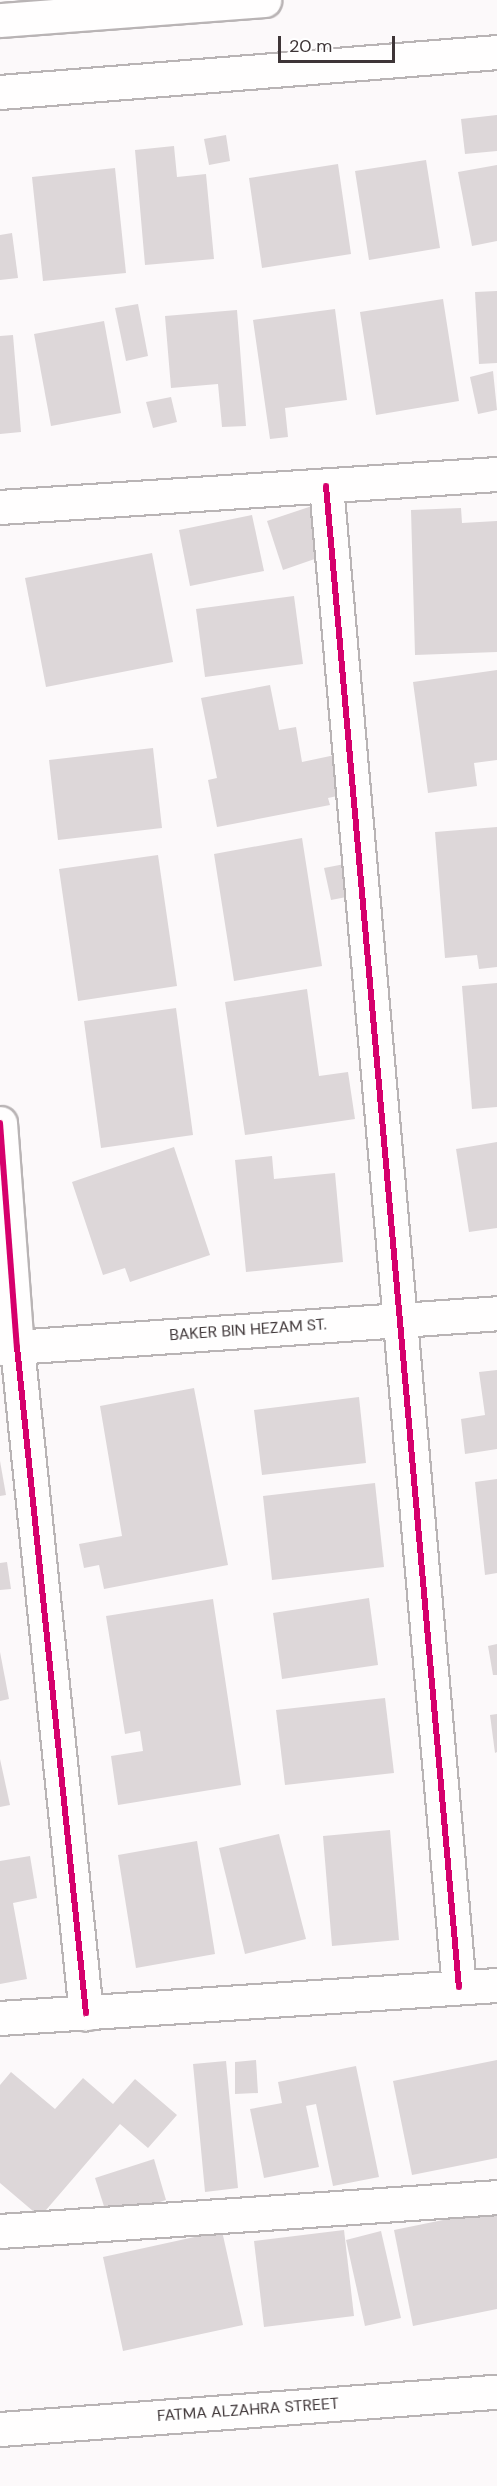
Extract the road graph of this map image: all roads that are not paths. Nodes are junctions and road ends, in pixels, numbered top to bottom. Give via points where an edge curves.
1 (264, 0) edge
2 (0, 20) edge
3 (497, 52) edge
4 (0, 92) edge
5 (497, 474) edge
6 (326, 486) junction
7 (0, 507) edge
8 (0, 1123) edge
9 (497, 1313) edge
10 (400, 1319) junction
11 (9, 1348) edge
12 (497, 1985) edge
13 (459, 1987) junction
14 (86, 2013) junction
15 (0, 2018) edge
16 (497, 2197) edge
17 (0, 2231) edge
18 (497, 2392) edge
19 (0, 2429) edge

1 - 2 street
3 - 4 street
5 - 6 street
6 - 7 street
6 - 10 street
8 - 11 street
9 - 10 street, BAKER BIN HEZAM ST.
10 - 11 street, BAKER BIN HEZAM ST.
10 - 13 street
11 - 14 street
12 - 13 street
13 - 14 street
14 - 15 street
16 - 17 street
18 - 19 street, FATMA ALZAHRA STREET

